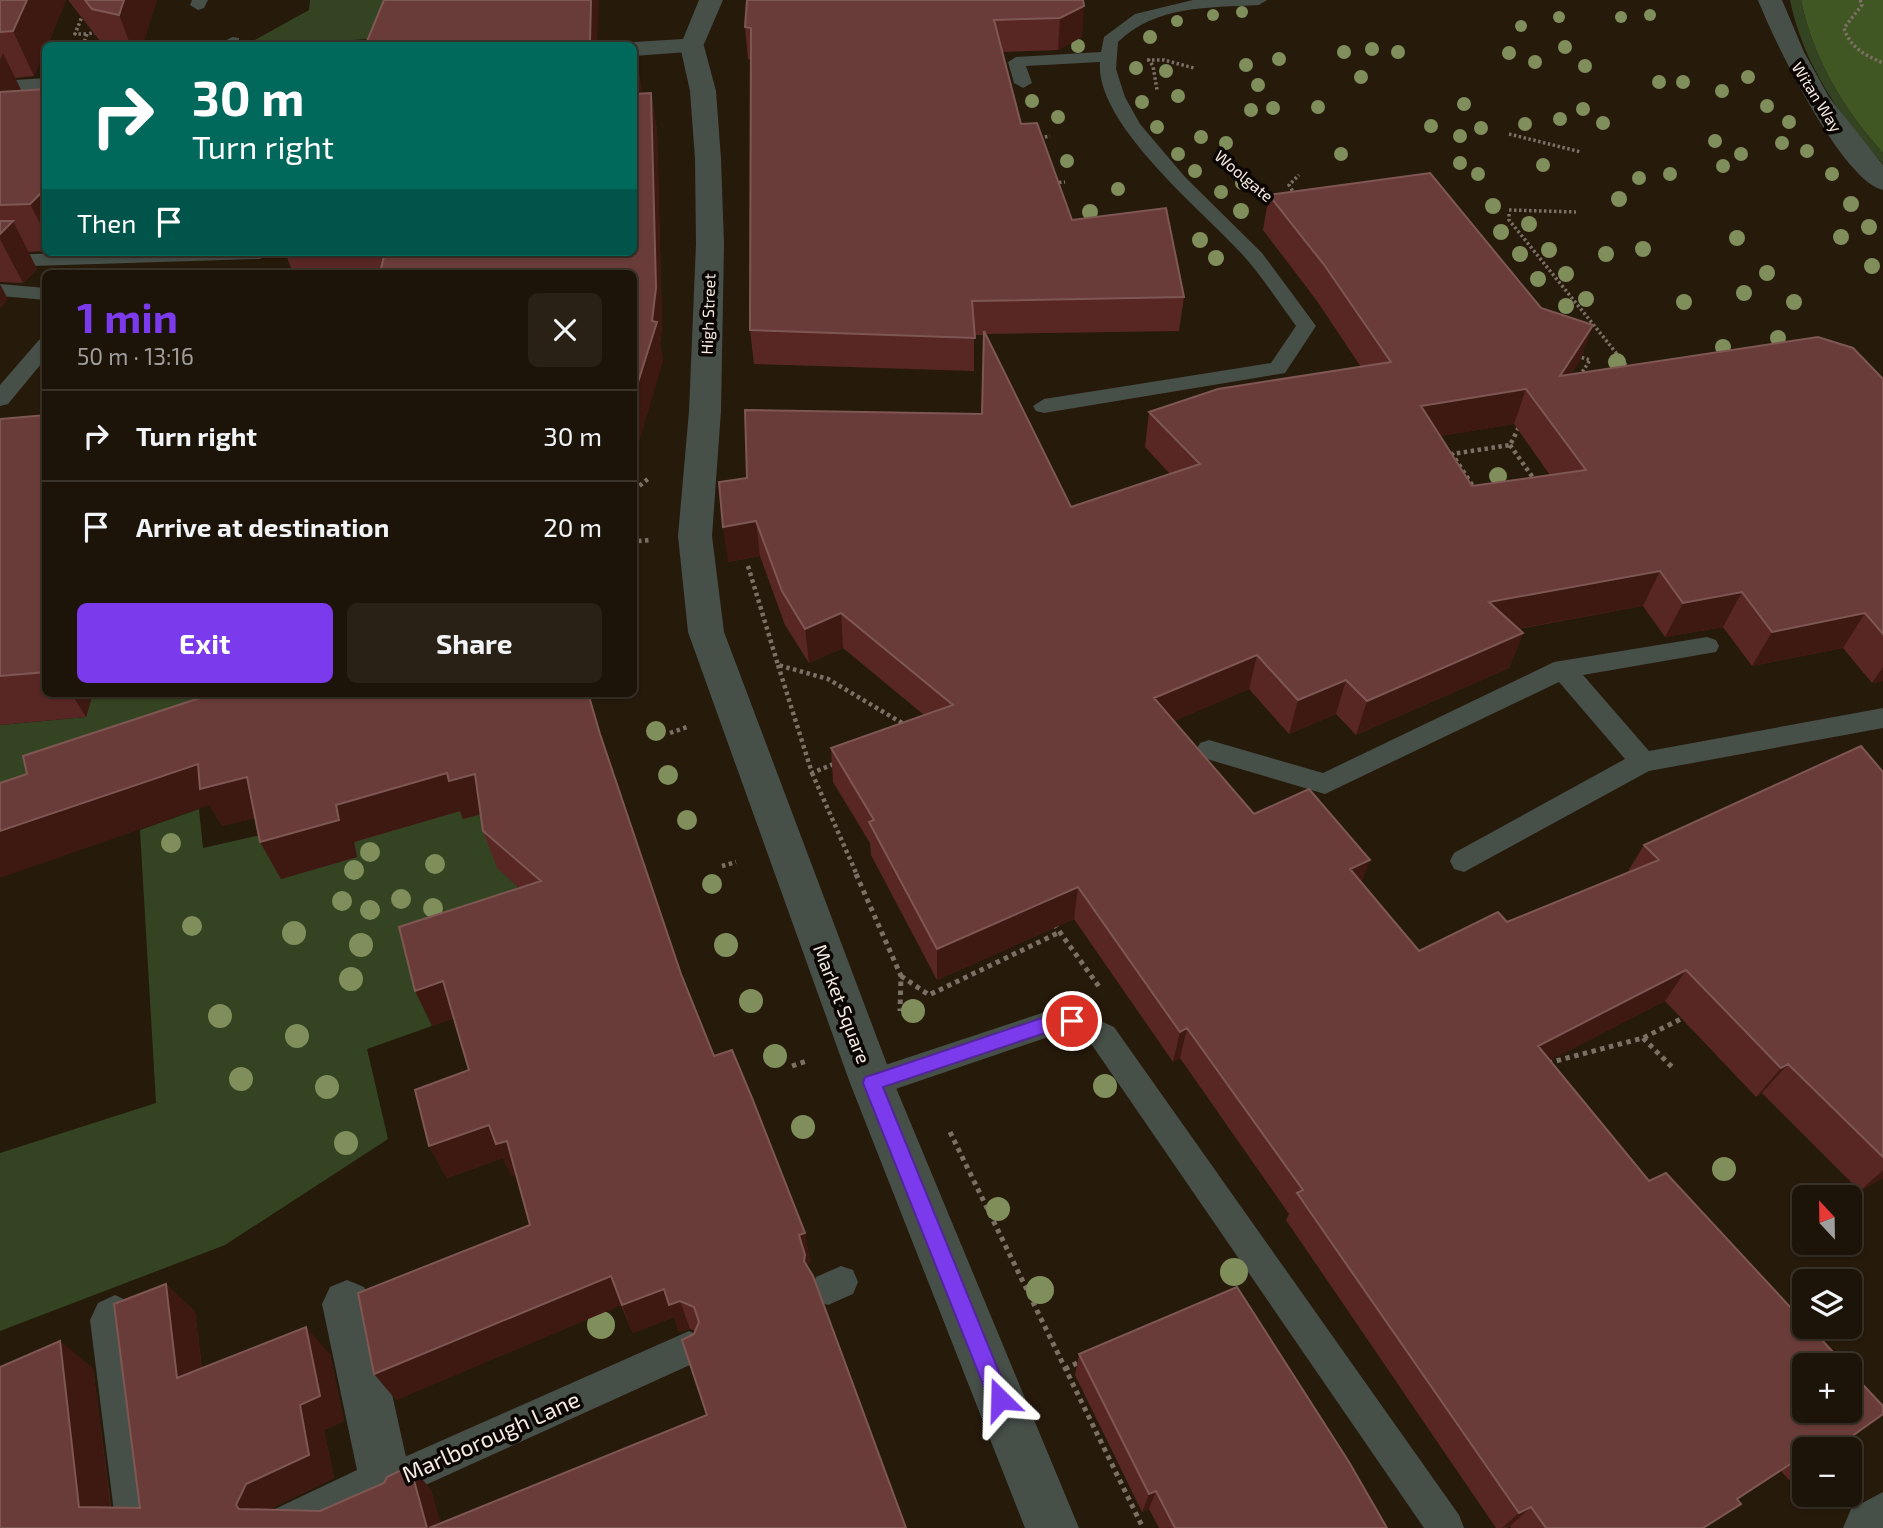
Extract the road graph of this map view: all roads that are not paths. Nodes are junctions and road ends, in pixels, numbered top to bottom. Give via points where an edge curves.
1 (712, 0) edge
2 (1259, 0) edge
3 (1770, 0) edge
4 (692, 46) junction
5 (637, 49) edge
6 (1106, 58) junction
7 (1023, 83) dead end
8 (42, 86) edge
9 (0, 89) edge
10 (1883, 183) edge
11 (90, 256) edge
12 (0, 261) edge
13 (0, 290) edge
14 (42, 293) edge
15 (42, 349) edge
16 (0, 400) edge
17 (1044, 405) dead end
18 (706, 632) joint
19 (1707, 646) dead end
20 (1563, 669) junction
21 (1883, 718) edge
22 (1209, 750) dead end
23 (1643, 762) junction
24 (1464, 861) dead end
25 (872, 1083) junction
26 (347, 1304) dead end
27 (115, 1320) edge
28 (689, 1348) edge
29 (386, 1484) junction
30 (1883, 1519) edge
31 (143, 1528) edge
32 (295, 1528) edge
33 (1052, 1528) edge
34 (1446, 1528) edge
35 (1870, 1528) edge

1 - 4 street
2 - 6 lane via 1179,7 1149,15 1114,35
3 - 10 street, Witan Way via 1796,67 1836,130
4 - 5 street
4 - 18 street, High Street via 703,91 708,159 706,397 695,536
6 - 7 lane via 1016,62
6 - 17 lane via 1121,105 1145,144 1248,250 1306,326 1278,368
8 - 9 street
11 - 12 lane
13 - 14 lane
15 - 16 lane
18 - 25 street, Market Square
19 - 20 lane
20 - 22 lane via 1325,784
20 - 23 lane
21 - 23 lane
23 - 24 lane
25 - 33 street, Market Square
25 - 34 lane via 1057,1021 1072,1021 1103,1036
26 - 29 street
27 - 31 street
28 - 29 lane, Marlborough Lane
29 - 32 street, Marlborough Lane
30 - 35 street

